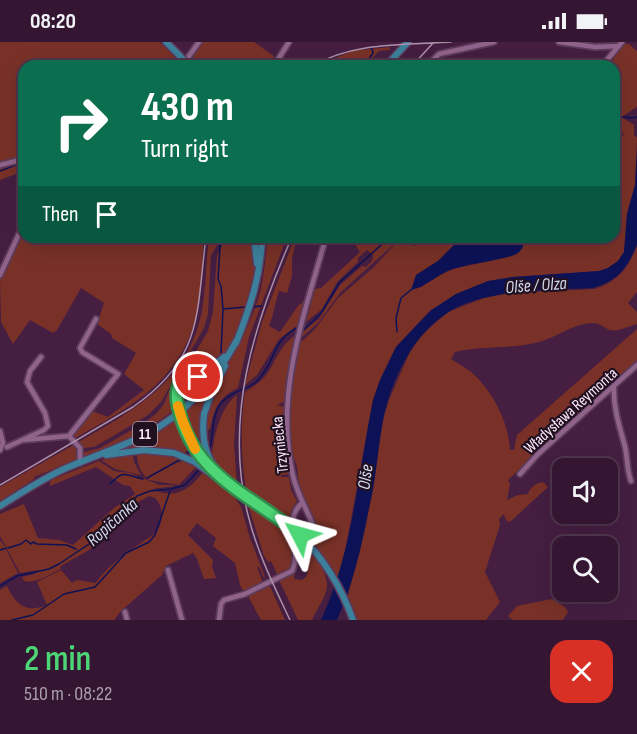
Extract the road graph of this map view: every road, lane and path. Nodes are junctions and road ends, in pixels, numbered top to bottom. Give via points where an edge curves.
1 (166, 42) edge
2 (199, 42) edge
3 (289, 42) edge
4 (408, 42) edge
5 (494, 42) edge
6 (559, 42) edge
7 (621, 44) edge
8 (184, 60) edge
9 (186, 60) edge
10 (278, 60) edge
11 (392, 60) edge
12 (433, 60) edge
13 (607, 60) edge
14 (18, 160) edge
15 (0, 165) edge
16 (18, 236) edge
17 (255, 243) edge
18 (263, 243) edge
19 (324, 243) edge
20 (0, 275) edge
21 (258, 277) junction
22 (96, 319) dead end
23 (237, 340) junction
24 (41, 357) dead end
25 (637, 365) edge
26 (189, 374) junction
27 (614, 387) junction
28 (191, 401) junction
29 (0, 431) edge
30 (69, 436) junction
31 (23, 440) junction
32 (3, 442) junction
33 (7, 447) junction
34 (0, 451) edge
35 (94, 458) junction
36 (80, 463) junction
37 (520, 474) dead end
38 (631, 481) dead end
39 (244, 496) junction
40 (302, 503) junction
41 (0, 506) edge
42 (307, 542) junction
43 (168, 570) dead end
44 (125, 612) dead end
45 (127, 620) edge
46 (182, 620) edge
47 (219, 620) edge
48 (353, 620) edge

1 - 8 main road, bridge
2 - 9 street
3 - 10 street
4 - 11 main road
5 - 12 street via 439,54
6 - 7 street via 604,47
7 - 13 street
14 - 15 street
16 - 20 street
17 - 21 main road
18 - 21 main road, 11
19 - 40 street, Trzyniecka via 289,376 286,404 293,475
21 - 23 main road, 11
22 - 30 street via 80,348 118,374
23 - 26 main road via 216,364
23 - 28 main road, 11 via 219,369
23 - 39 main road, bridge via 211,394 202,439 207,456 221,476
24 - 31 street via 27,382 48,426
25 - 27 street, Władysława Reymonta
26 - 28 main road via 201,383
26 - 39 main road, bridge via 178,385 176,397 189,437 209,467
27 - 37 street, Władysława Reymonta
27 - 38 street
28 - 35 main road, 11 via 157,428
29 - 32 street
30 - 31 street
30 - 36 street via 80,448
31 - 33 street
32 - 33 street
32 - 34 street
33 - 34 street
35 - 36 main road, 11
35 - 39 main road, bridge via 135,451 174,453 195,462
36 - 41 main road, 11
39 - 42 main road, bridge via 284,521
40 - 42 street, Trzyniecka via 312,523
40 - 47 street via 293,517 296,549 292,571 224,600
42 - 48 main road via 331,574
43 - 46 street
44 - 45 street

